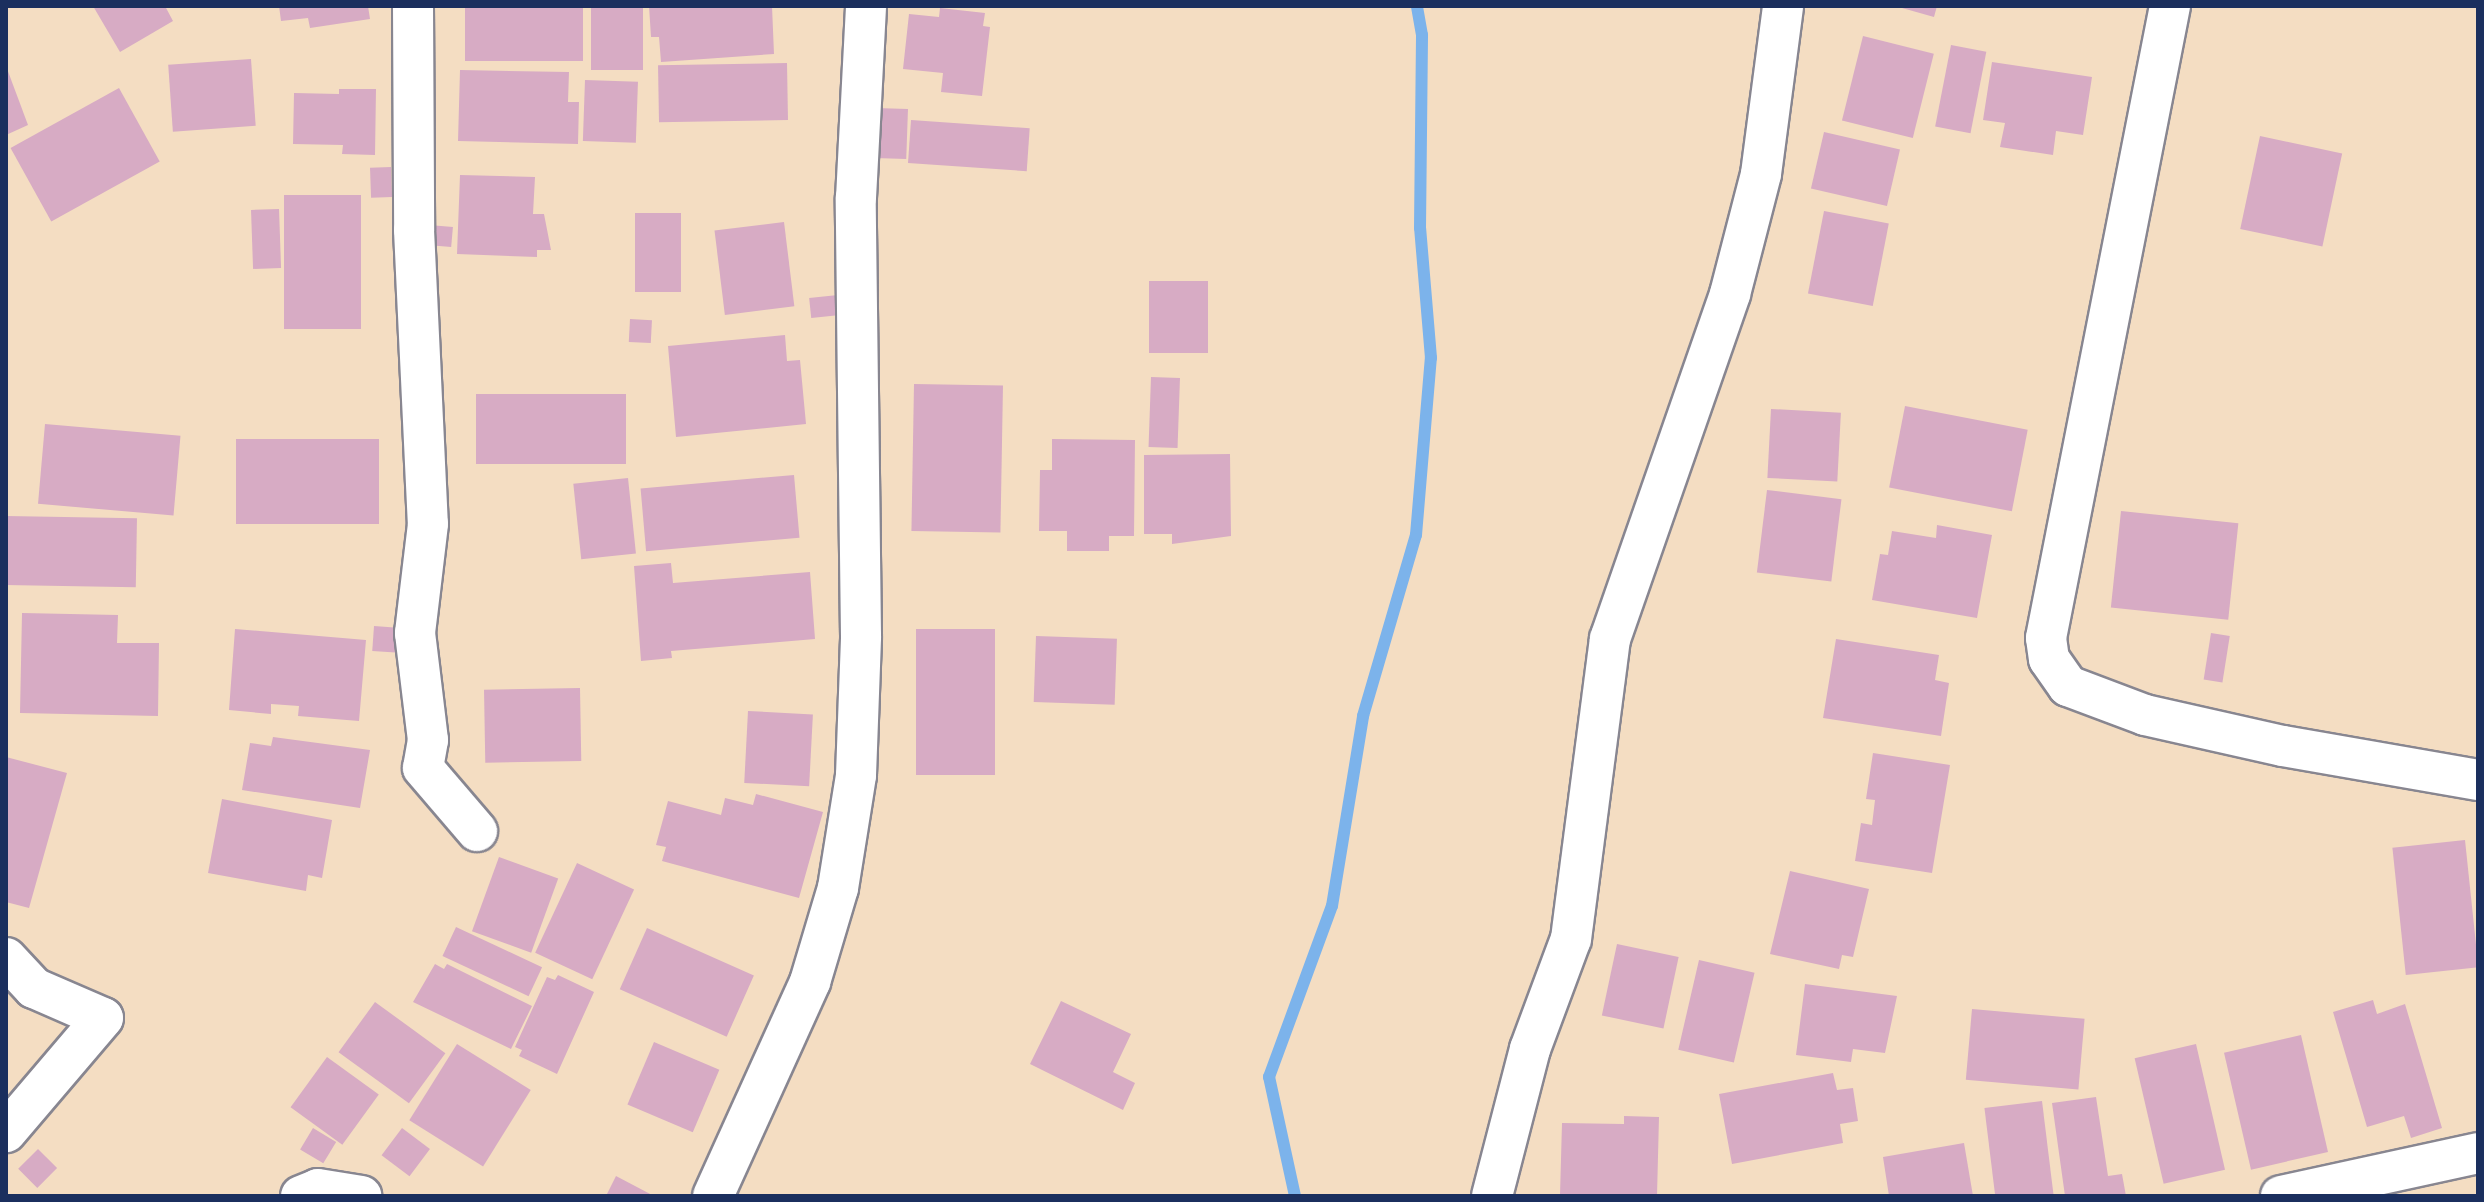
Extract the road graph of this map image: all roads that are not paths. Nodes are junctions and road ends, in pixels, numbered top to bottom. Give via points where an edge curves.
1 (413, 6) edge
2 (866, 6) edge
3 (1783, 6) edge
4 (2170, 6) edge
5 (2478, 780) edge
6 (477, 831) dead end
7 (6, 958) edge
8 (6, 1132) edge
9 (2478, 1153) edge
10 (301, 1196) edge
11 (361, 1196) edge
12 (713, 1196) edge
13 (1492, 1196) edge
14 (2281, 1196) edge

1 - 6 street via 414,230 428,524 415,633 428,740 423,768
2 - 12 street via 856,198 861,636 856,775 838,888 810,982
3 - 13 street via 1761,174 1730,294 1610,639 1571,939 1530,1049
4 - 5 street via 2046,638 2049,659 2068,686 2145,715
7 - 8 street via 34,988 103,1018
9 - 14 street
10 - 11 street via 318,1189

